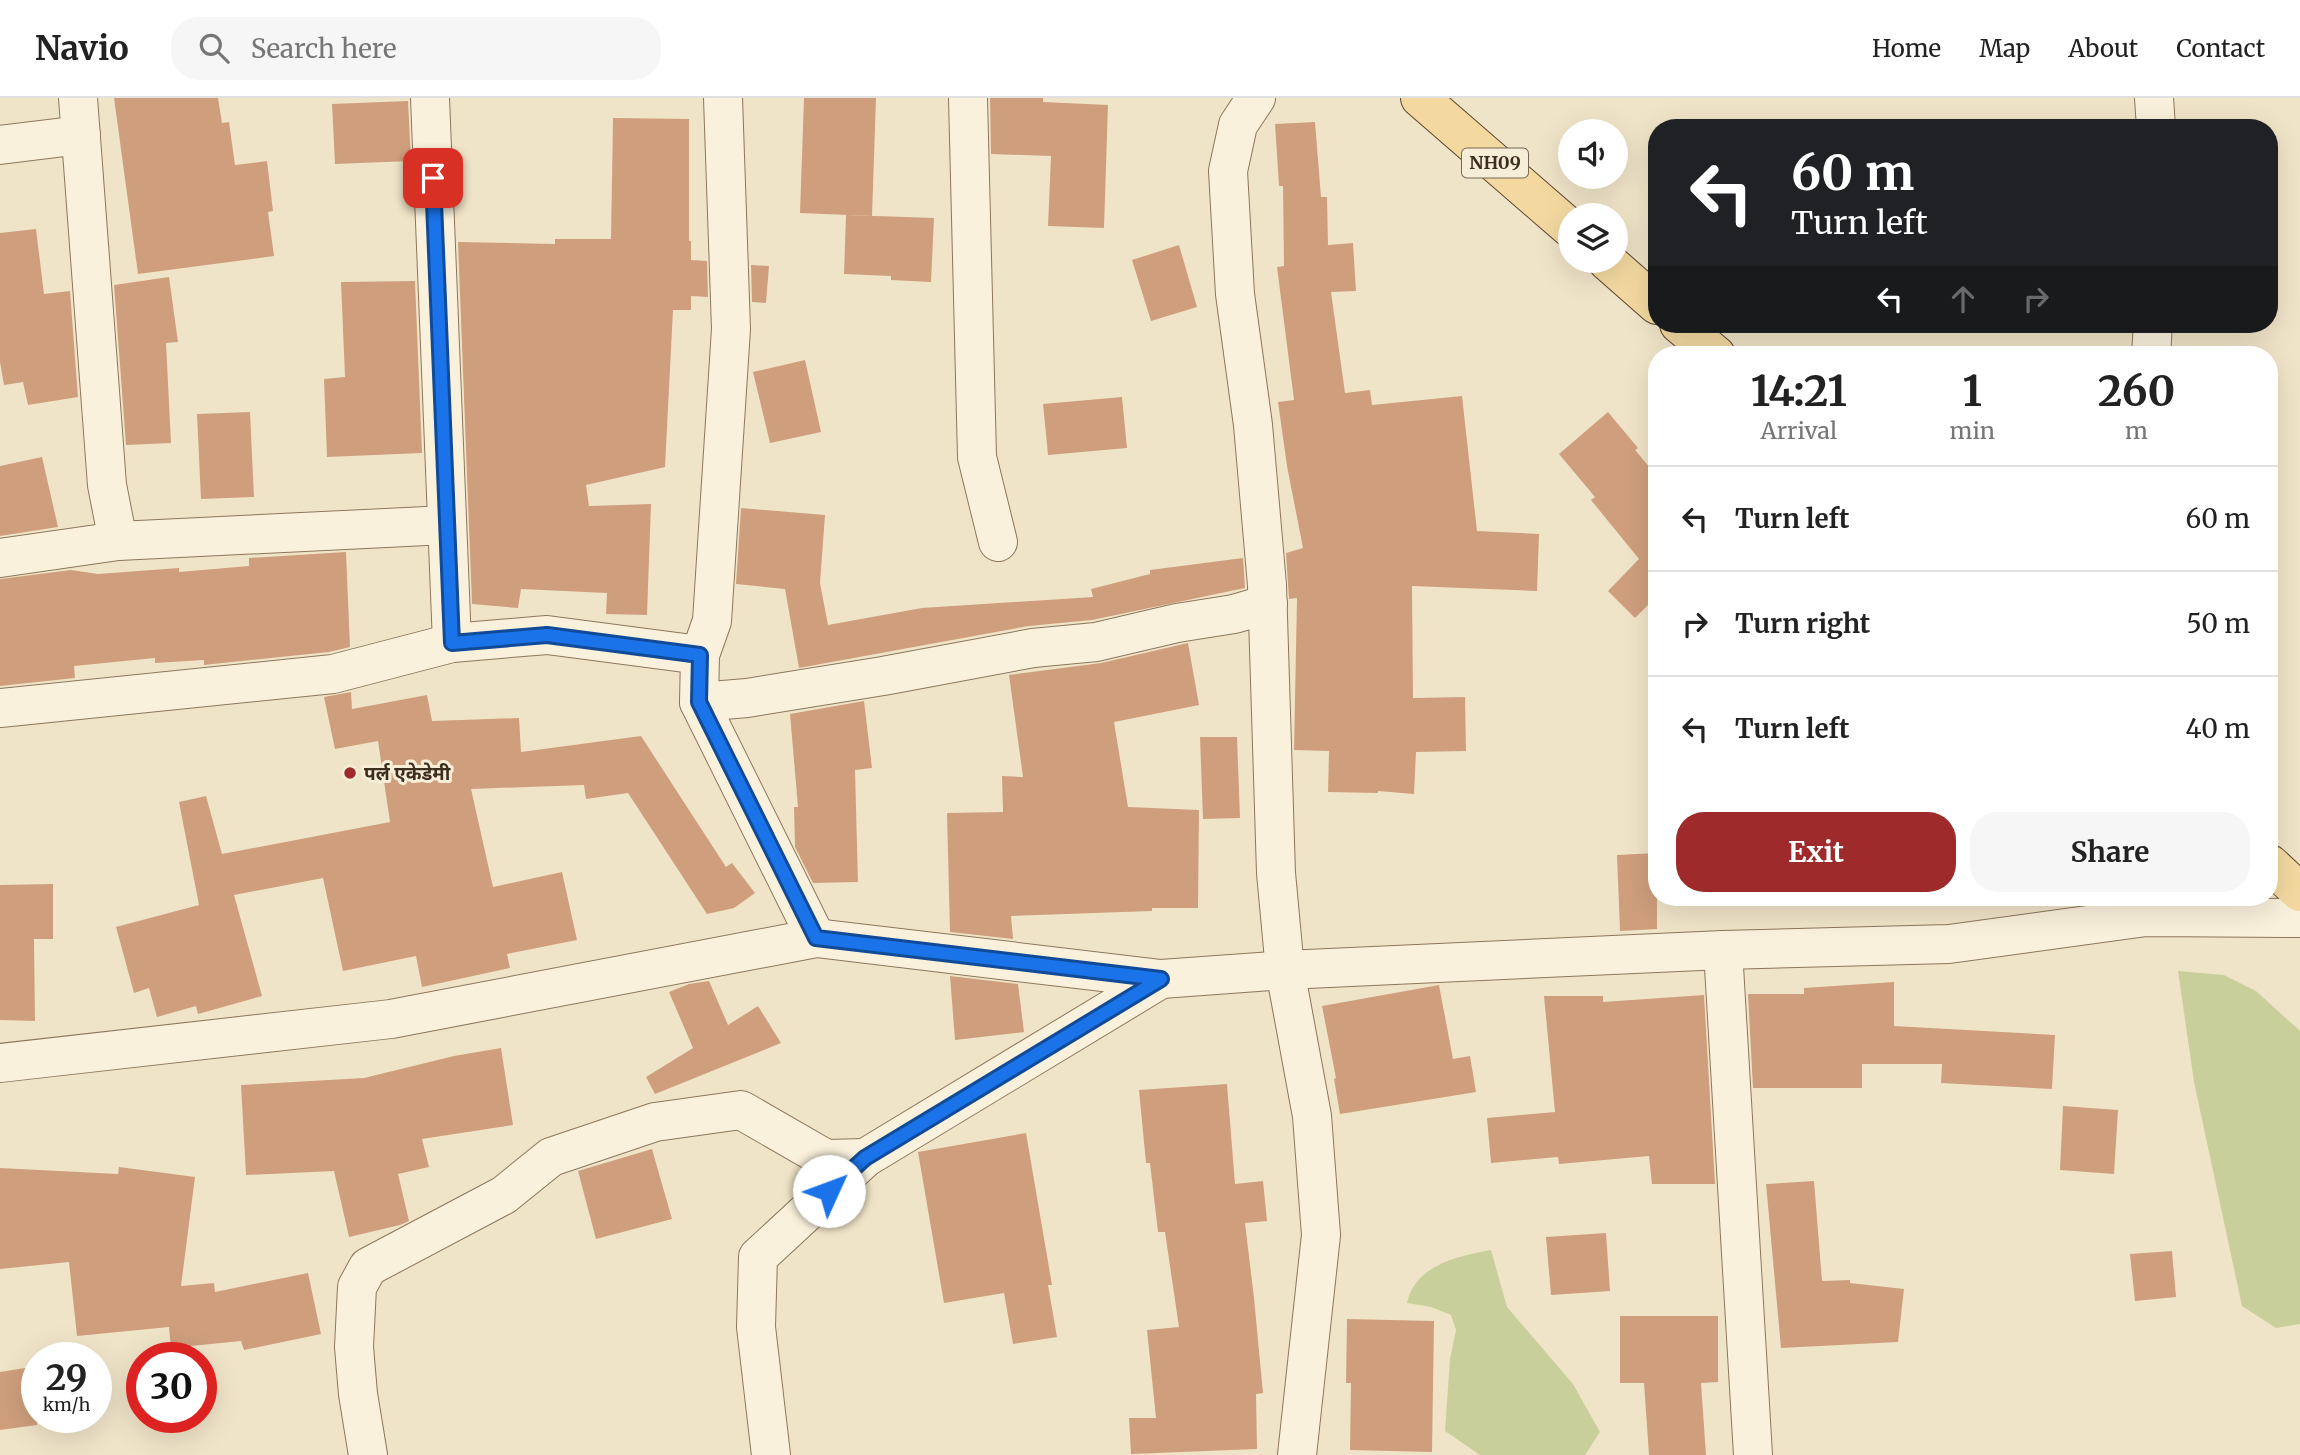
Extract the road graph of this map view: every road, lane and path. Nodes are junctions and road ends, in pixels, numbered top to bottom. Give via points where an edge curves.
1 (430, 98) edge
2 (723, 98) edge
3 (968, 98) edge
4 (1256, 98) edge
5 (1420, 98) edge
6 (2154, 98) edge
7 (79, 117) edge
8 (2155, 119) edge
9 (0, 145) edge
10 (1558, 218) edge
11 (1621, 273) edge
12 (1648, 296) edge
13 (1690, 333) edge
14 (1705, 346) edge
15 (447, 525) junction
16 (118, 541) junction
17 (998, 542) dead end
18 (0, 558) edge
19 (1268, 604) junction
20 (452, 643) junction
21 (700, 655) junction
22 (699, 702) junction
23 (0, 708) edge
24 (2278, 871) edge
25 (2300, 892) edge
26 (2300, 918) edge
27 (816, 938) junction
28 (1723, 950) junction
29 (1285, 970) junction
30 (1161, 979) junction
31 (0, 1063) edge
32 (865, 1158) junction
33 (368, 1455) edge
34 (771, 1455) edge
35 (1297, 1455) edge
36 (1753, 1455) edge

1 - 15 street
2 - 21 street via 731,329 712,621
3 - 17 street via 977,457
4 - 19 street via 1238,125 1228,171 1235,294 1253,425
5 - 10 main road, NH09
6 - 8 street
7 - 9 street
7 - 16 street via 107,485
11 - 12 main road
13 - 14 main road
15 - 16 street
15 - 20 street
16 - 18 street
19 - 22 street via 1096,642
19 - 29 street via 1276,873
20 - 21 street via 547,635
20 - 23 street via 333,674
21 - 22 street
22 - 27 street
24 - 25 main road
26 - 28 street via 2146,917 1949,944
27 - 30 street
27 - 31 street via 391,1019
28 - 29 street
28 - 36 street
29 - 30 street
29 - 35 street via 1312,1116 1321,1235
30 - 32 street
32 - 33 street via 826,1159 741,1110 655,1122 551,1157 504,1195 368,1267 358,1287 354,1347
32 - 34 street via 758,1257 756,1327

